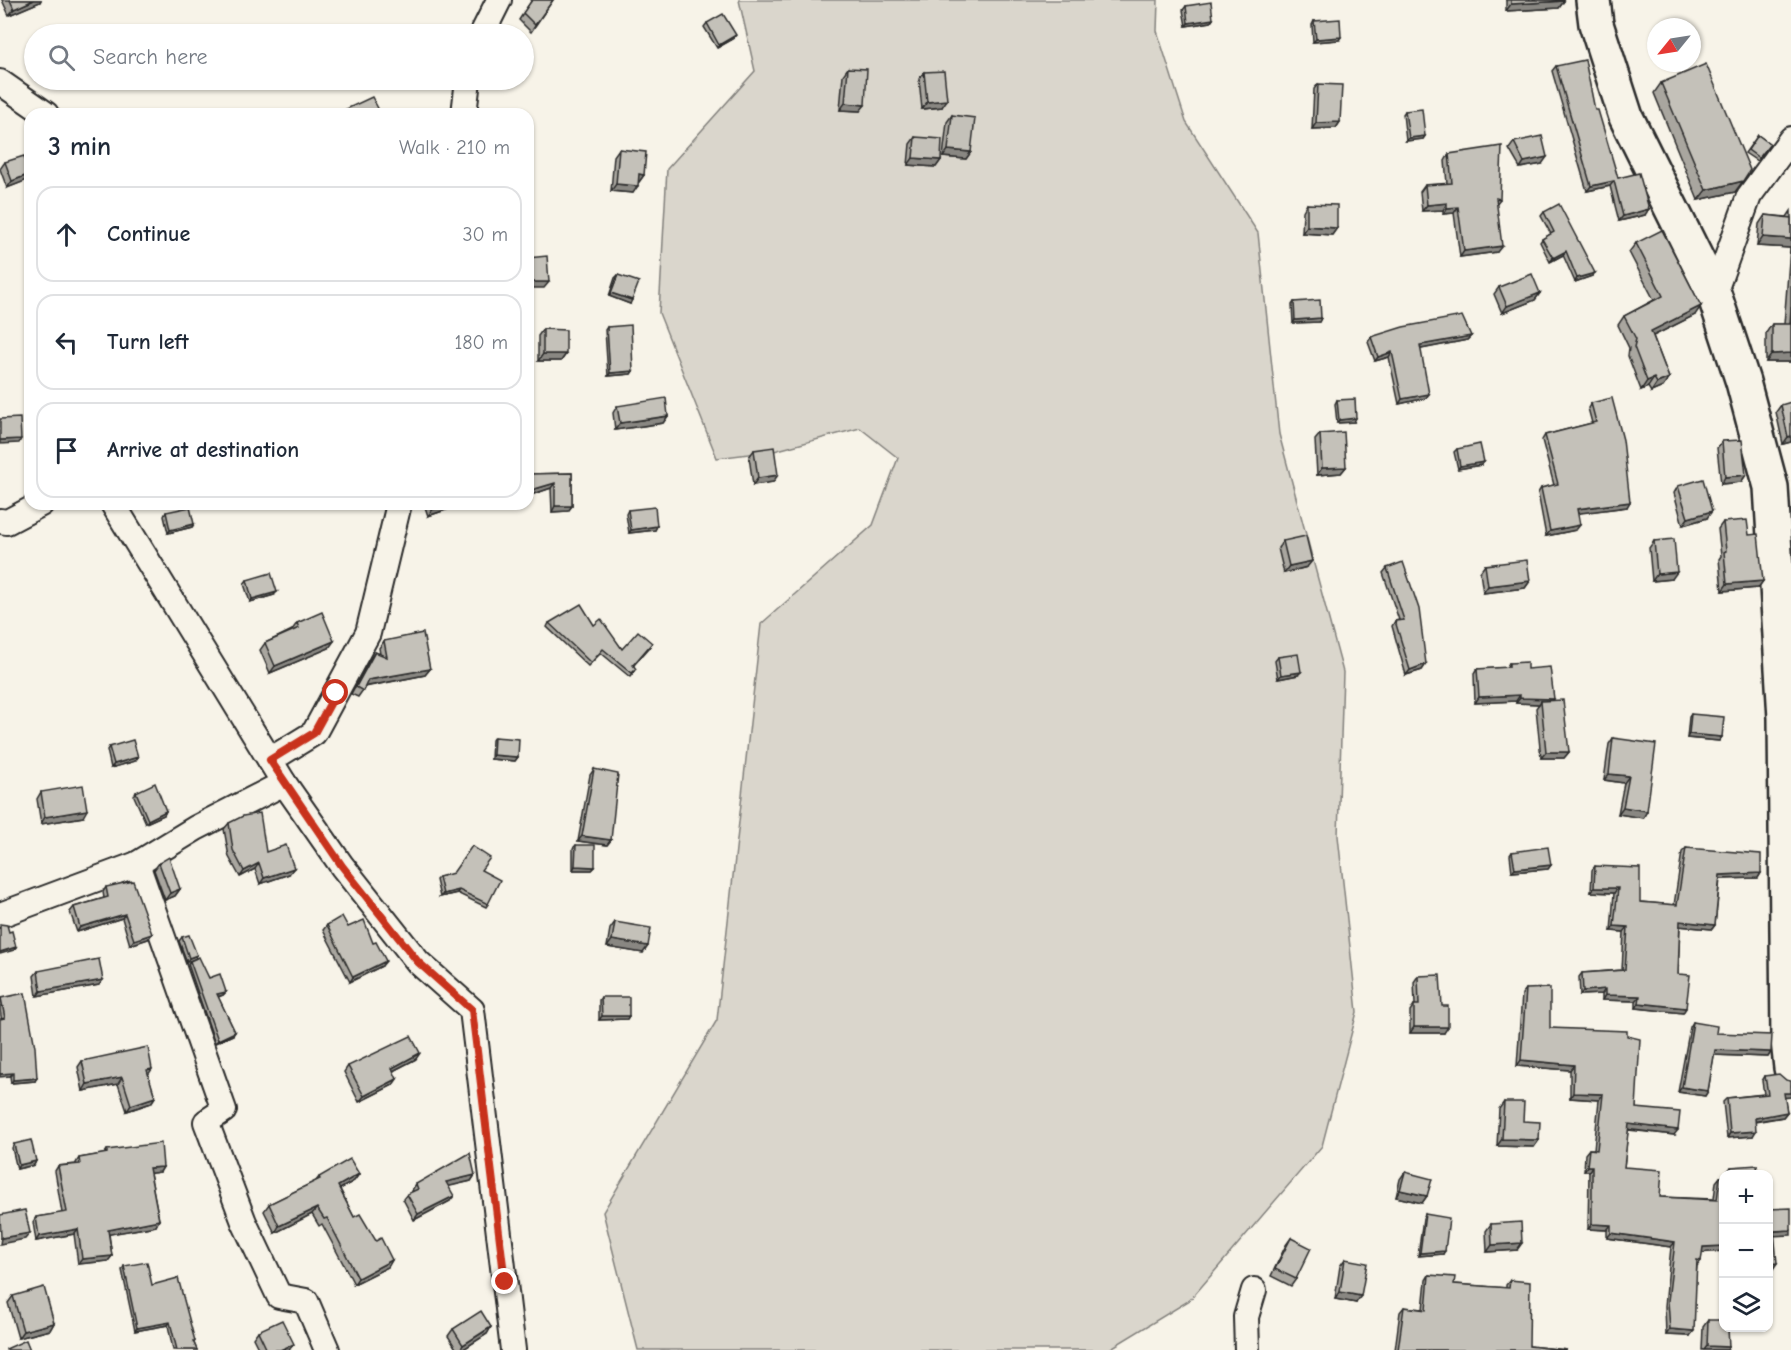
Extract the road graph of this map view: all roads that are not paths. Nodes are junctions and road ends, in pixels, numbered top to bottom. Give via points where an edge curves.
1 (499, 0) edge
2 (1593, 0) edge
3 (487, 24) edge
4 (0, 82) edge
5 (467, 90) edge
6 (37, 108) edge
7 (465, 108) edge
8 (1791, 139) edge
9 (1714, 294) junction
10 (29, 510) edge
11 (117, 510) edge
12 (398, 510) edge
13 (0, 521) edge
14 (1788, 718) edge
15 (270, 760) junction
16 (284, 783) junction
17 (137, 864) junction
18 (0, 915) edge
19 (1791, 1068) edge
20 (1254, 1290) dead end
21 (327, 1350) edge
22 (513, 1350) edge
23 (1247, 1350) edge

1 - 3 street
2 - 9 street via 1596,24 1626,117
4 - 6 street
5 - 7 street
8 - 9 street via 1749,196
9 - 14 street via 1771,487
10 - 13 street via 7,522
11 - 15 street
12 - 15 street via 368,633 314,733
14 - 19 street
15 - 16 street
16 - 17 street via 196,828
16 - 22 street via 342,866 418,962 472,1010
17 - 18 street
17 - 21 street via 224,1110 206,1122 244,1222 279,1296 306,1301
20 - 23 street via 1246,1317

